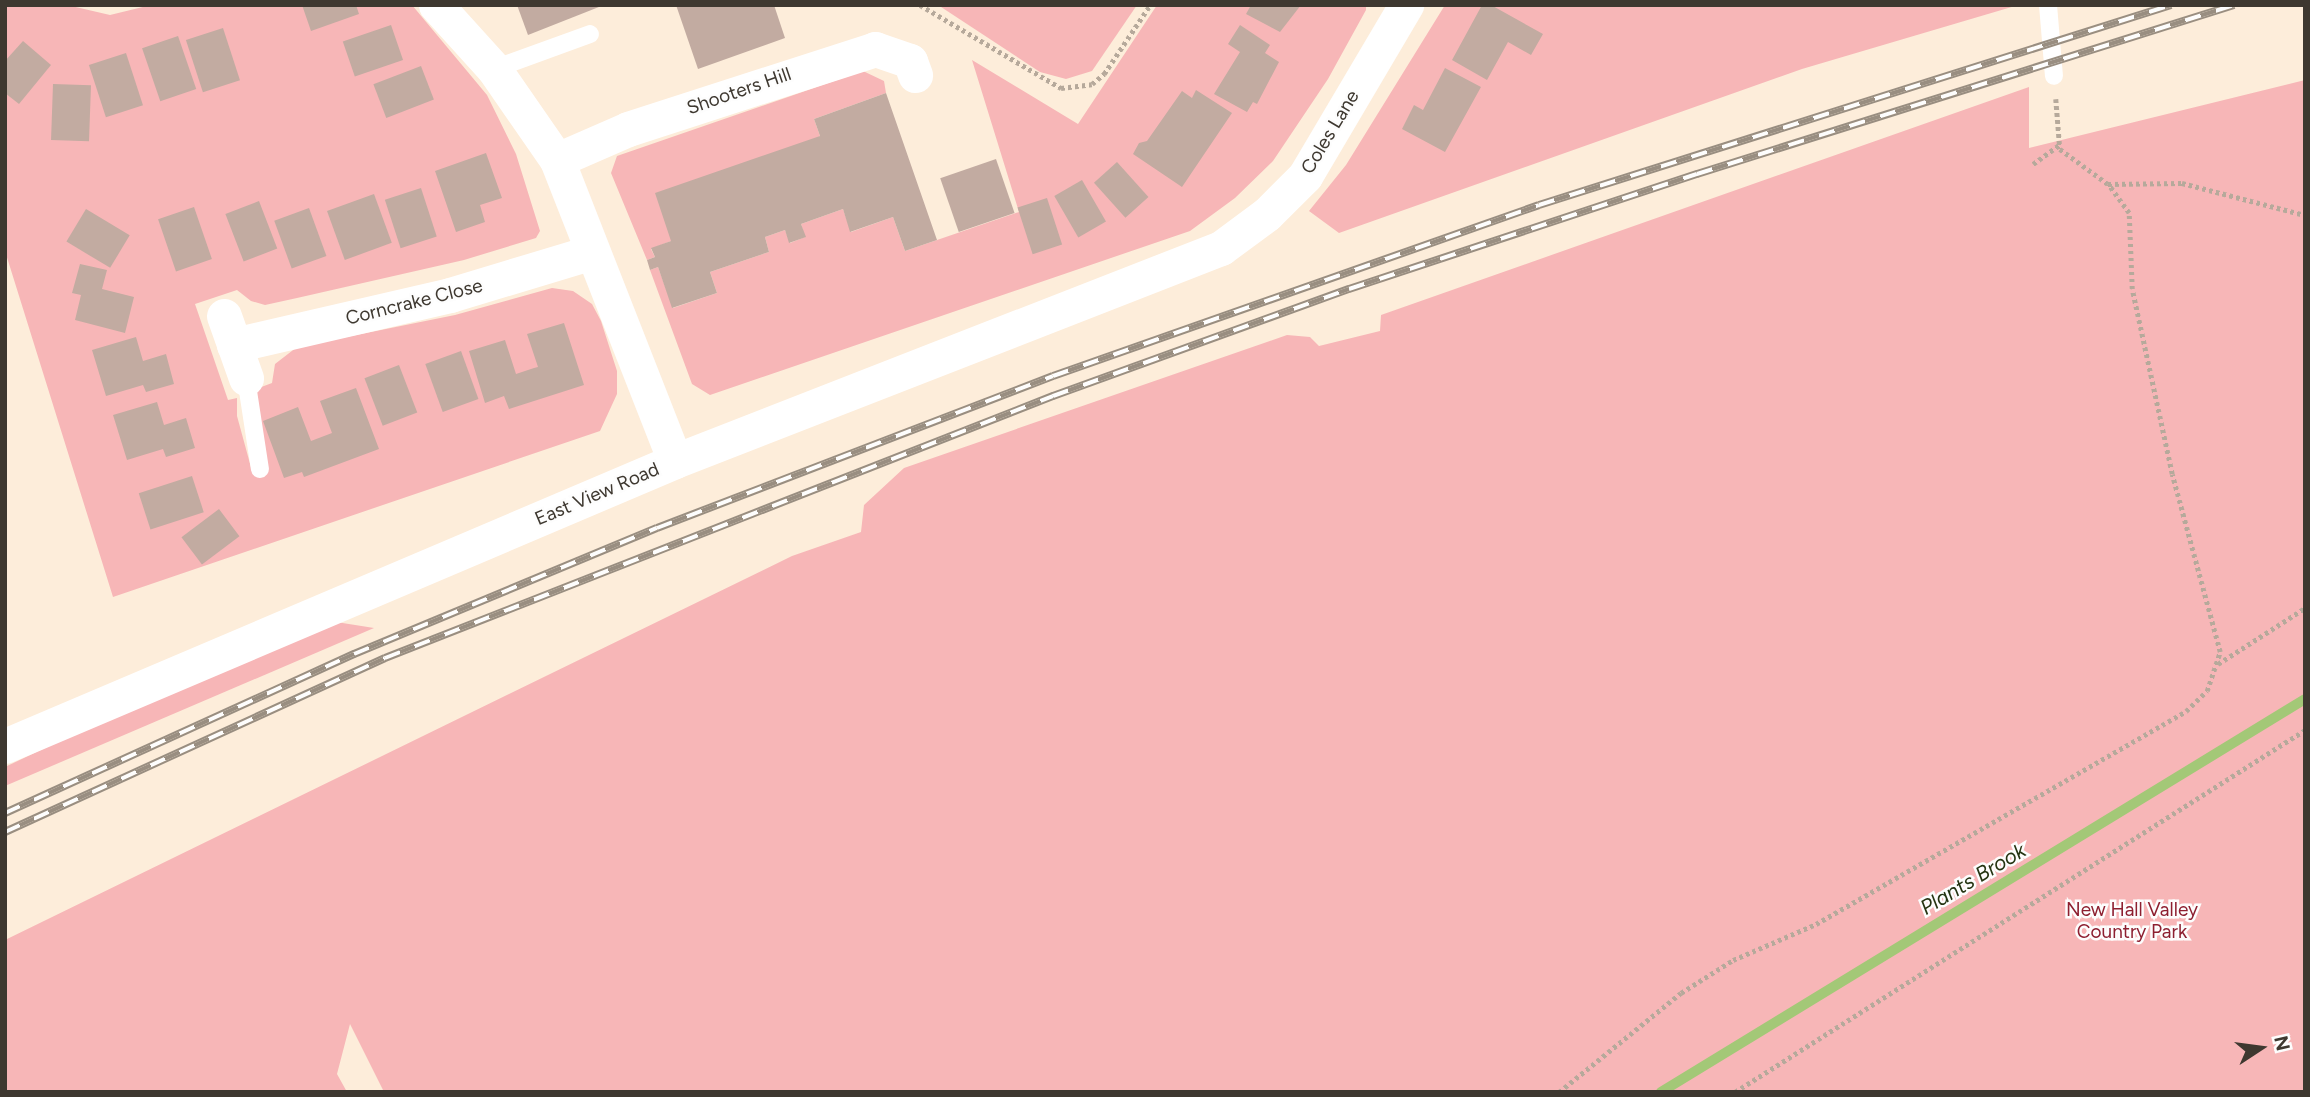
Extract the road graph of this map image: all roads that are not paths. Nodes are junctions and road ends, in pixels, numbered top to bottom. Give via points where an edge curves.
1 (436, 5) edge
2 (1406, 5) edge
3 (2048, 5) edge
4 (590, 34) dead end
5 (494, 69) junction
6 (915, 75) dead end
7 (2054, 76) road end
8 (557, 160) junction
9 (592, 252) junction
10 (1195, 260) joint
11 (246, 379) joint
12 (675, 461) junction
13 (260, 469) dead end
14 (5, 746) edge

1 - 5 street
2 - 10 street, Coles Lane via 1304,176 1267,214 1221,248
3 - 7 lane
4 - 5 lane
5 - 8 street
6 - 8 street, Shooters Hill via 910,61 876,48 628,129
8 - 9 street
9 - 11 street, Corncrake Close via 450,295 229,330
9 - 12 street
10 - 12 street, East View Road
11 - 13 lane, Corncrake Close
12 - 14 street, East View Road

